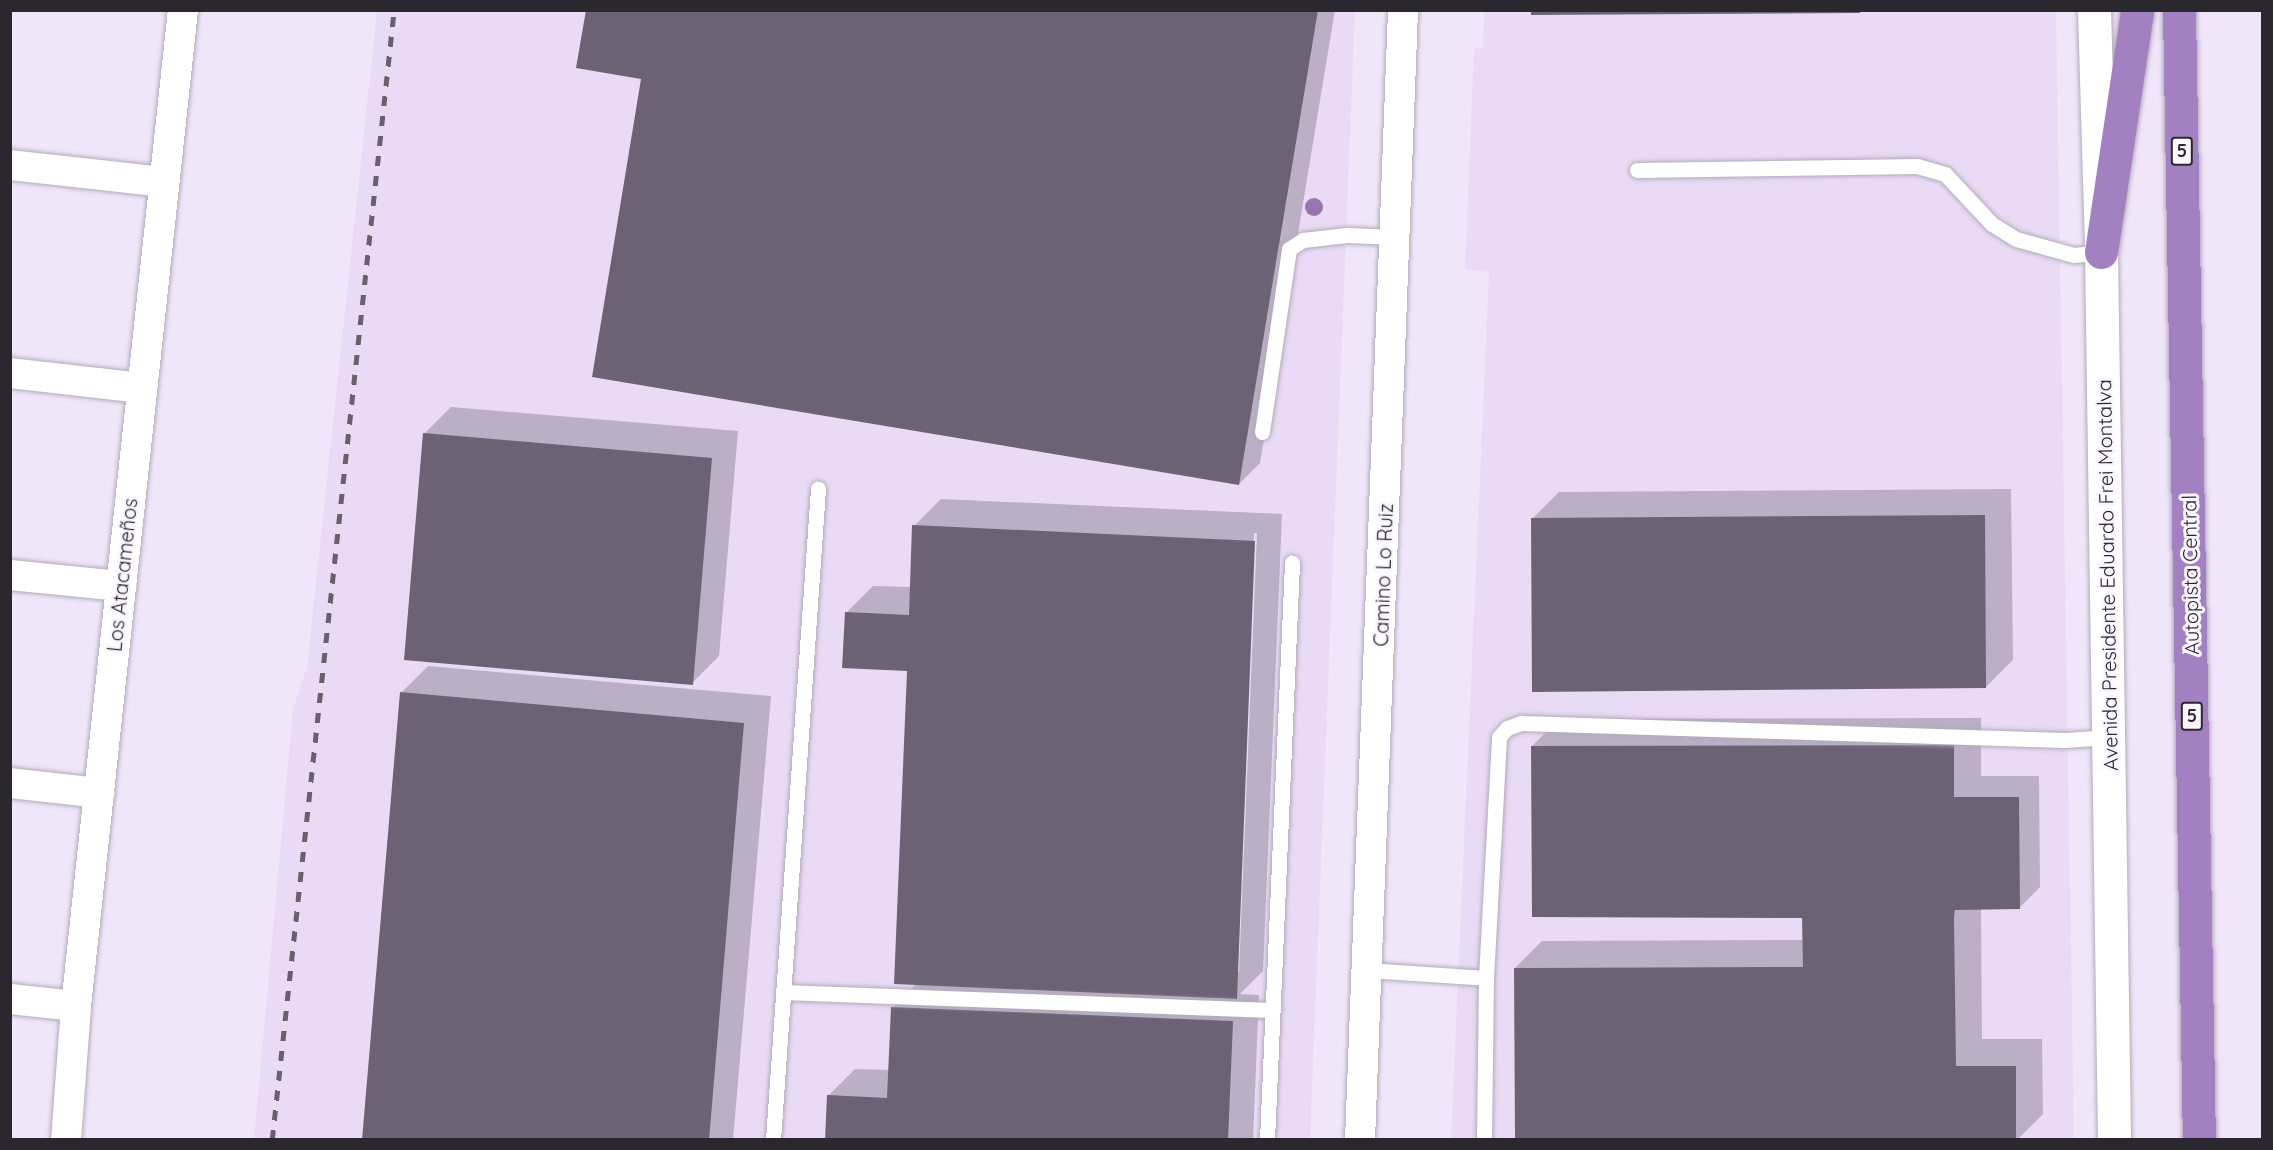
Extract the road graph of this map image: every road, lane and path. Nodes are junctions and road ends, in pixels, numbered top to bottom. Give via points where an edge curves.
1 (183, 10) edge
2 (1403, 10) edge
3 (2094, 10) edge
4 (2137, 10) edge
5 (2180, 10) edge
6 (10, 165) edge
7 (1637, 170) dead end
8 (165, 182) junction
9 (1396, 237) junction
10 (2102, 252) junction
11 (10, 373) edge
12 (142, 388) junction
13 (1262, 432) dead end
14 (818, 489) dead end
15 (1292, 563) dead end
16 (10, 575) edge
17 (121, 586) junction
18 (2109, 737) junction
19 (10, 783) edge
20 (99, 793) junction
21 (1367, 970) junction
22 (1486, 978) junction
23 (783, 992) junction
24 (10, 999) edge
25 (76, 1006) junction
26 (1271, 1010) junction
27 (66, 1140) edge
28 (773, 1140) edge
29 (1268, 1140) edge
30 (1360, 1140) edge
31 (1484, 1140) edge
32 (2114, 1140) edge
33 (2199, 1140) edge

1 - 8 street, Los Atacameños
2 - 9 street, Camino Lo Ruiz
3 - 10 main road, Avenida Presidente Eduardo Frei Montalva
4 - 10 highway
5 - 33 highway, Autopista Central / 5
6 - 8 street
7 - 10 lane via 1917,166 1945,174 1992,224 2016,239 2074,255
8 - 12 street, Los Atacameños
9 - 13 lane via 1347,235 1303,240 1289,249
9 - 21 street, Camino Lo Ruiz
10 - 18 main road, Avenida Presidente Eduardo Frei Montalva
11 - 12 street
12 - 17 street, Los Atacameños
14 - 23 lane
15 - 26 lane
16 - 17 street
17 - 20 street, Los Atacameños
18 - 22 lane via 2065,740 1521,723 1507,728 1500,737
18 - 32 main road, Avenida Presidente Eduardo Frei Montalva
19 - 20 street
20 - 25 street, Los Atacameños
21 - 22 lane
21 - 30 street, Camino Lo Ruiz
22 - 31 lane
23 - 26 lane
23 - 28 lane
24 - 25 street
25 - 27 street, Los Atacameños
26 - 29 lane

